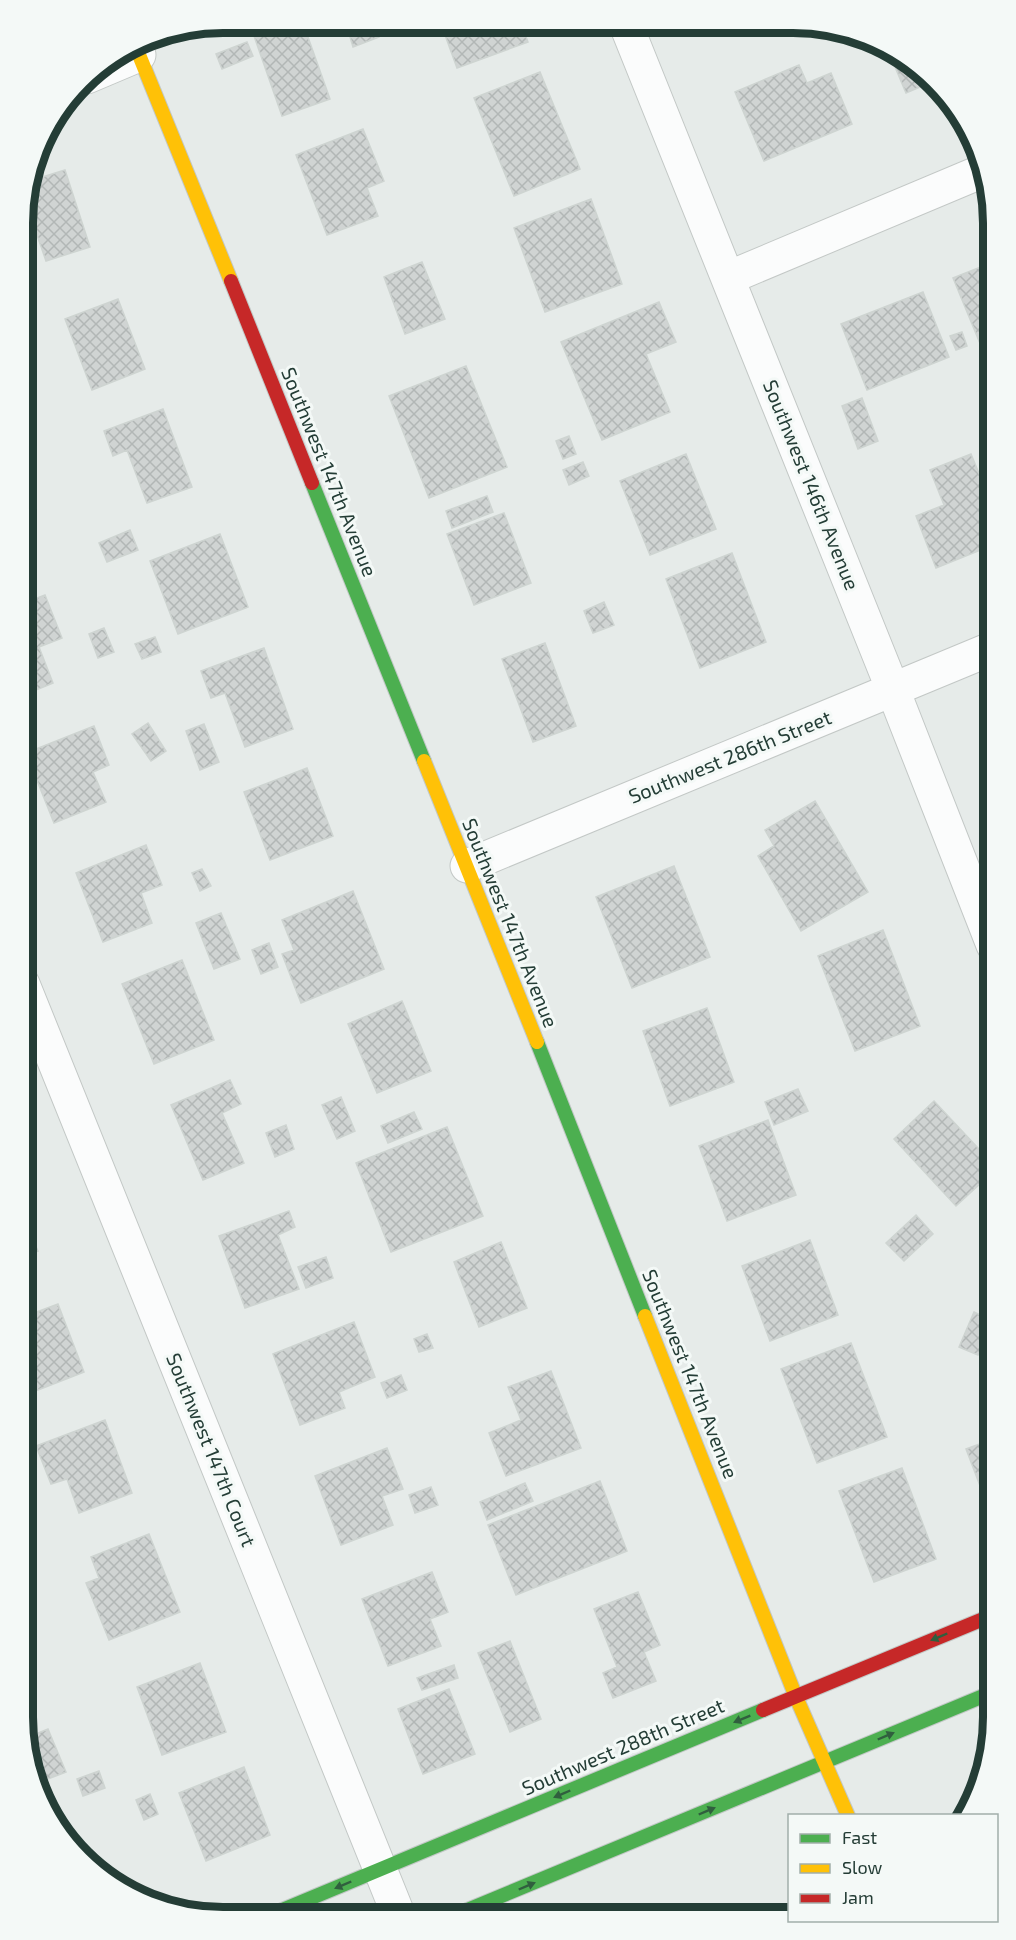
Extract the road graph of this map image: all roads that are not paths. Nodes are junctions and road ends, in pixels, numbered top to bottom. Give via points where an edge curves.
1 (629, 33) edge
2 (138, 53) edge
3 (976, 174) edge
4 (728, 278) junction
5 (983, 652) edge
6 (893, 690) junction
7 (466, 866) junction
8 (983, 920) edge
9 (33, 1009) edge
10 (983, 1619) edge
11 (983, 1696) edge
12 (796, 1697) junction
13 (824, 1763) junction
14 (848, 1814) edge
15 (380, 1870) junction
16 (290, 1907) edge
17 (395, 1907) edge
18 (477, 1907) edge

1 - 4 street, Southwest 146th Avenue
2 - 7 street, Southwest 147th Avenue
3 - 4 street
4 - 6 street, Southwest 146th Avenue
5 - 6 street, Southwest 286th Street
6 - 7 street, Southwest 286th Street
6 - 8 street, Southwest 146th Avenue
7 - 12 street, Southwest 147th Avenue
9 - 15 street, Southwest 147th Court
10 -> 12 street, Southwest 288th Street
13 -> 11 street
12 - 13 street, Southwest 147th Avenue
12 -> 15 street, Southwest 288th Street
13 - 14 street, Southwest 147th Avenue
18 -> 13 street
15 -> 16 street, Southwest 288th Street
15 - 17 street, Southwest 147th Court

